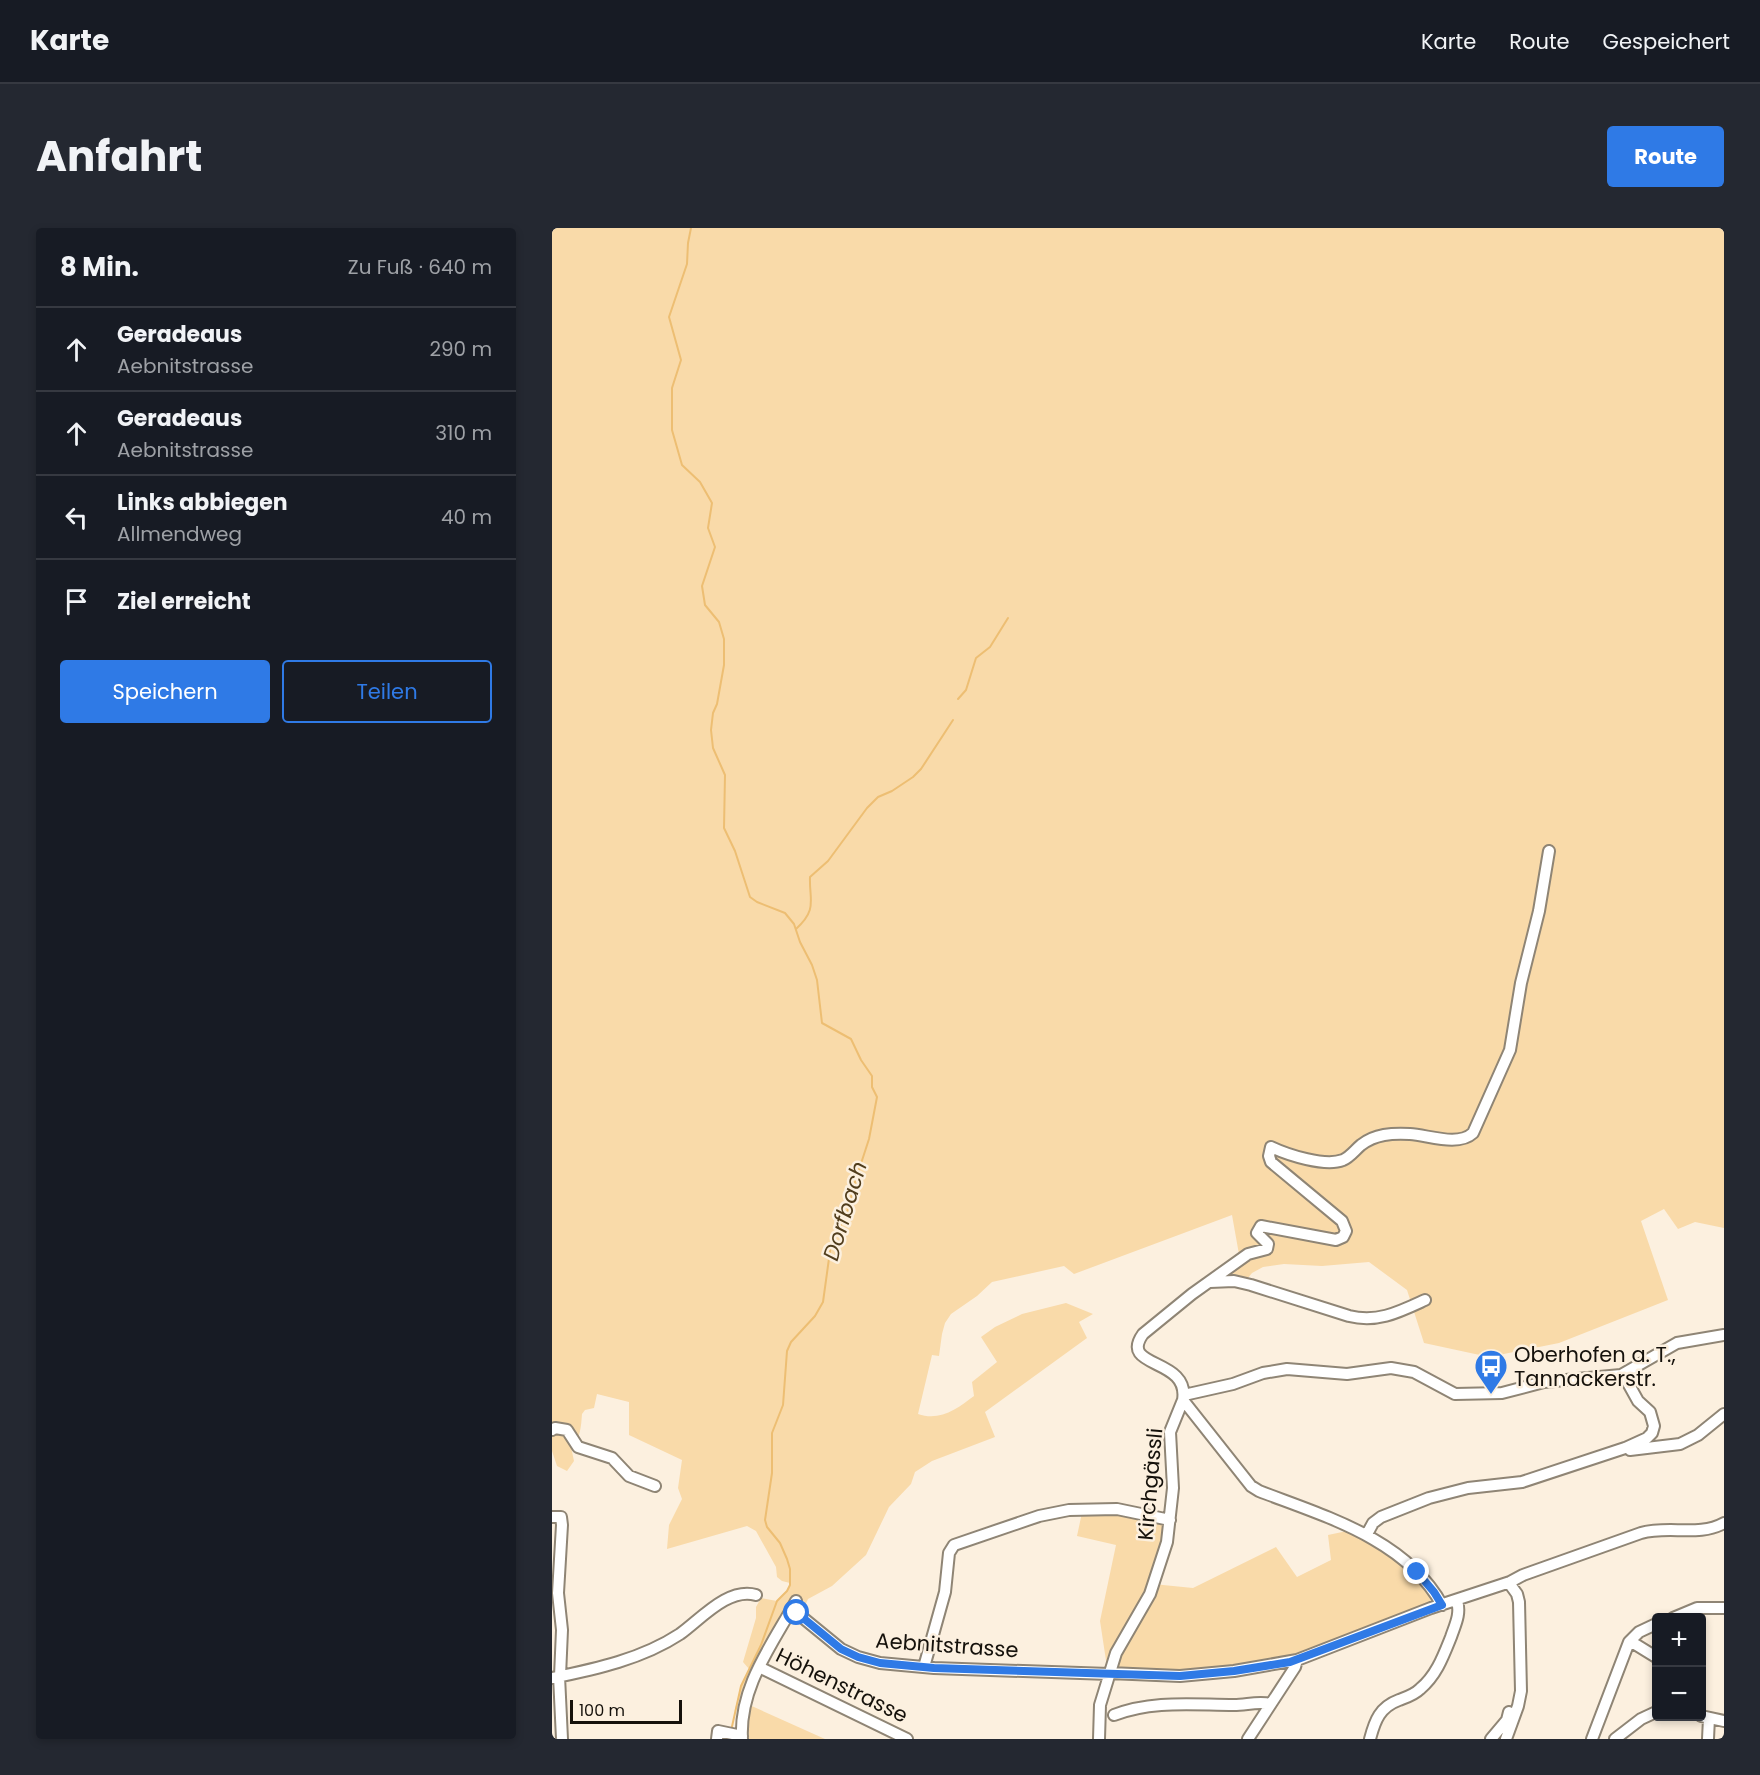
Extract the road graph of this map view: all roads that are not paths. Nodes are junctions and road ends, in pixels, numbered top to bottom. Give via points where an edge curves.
1 (1549, 851) dead end
2 (1209, 1282) junction
3 (1425, 1300) dead end
4 (1724, 1335) edge
5 (1623, 1374) junction
6 (1184, 1398) junction
7 (1724, 1414) edge
8 (552, 1430) edge
9 (1625, 1448) junction
10 (655, 1486) dead end
11 (557, 1517) edge
12 (1170, 1520) junction
13 (1724, 1523) edge
14 (1367, 1534) junction
15 (1509, 1583) junction
16 (756, 1595) dead end
17 (796, 1601) dead end
18 (1457, 1601) junction
19 (1442, 1605) junction
20 (1724, 1608) edge
21 (797, 1613) dead end
22 (1683, 1613) edge
23 (1652, 1626) edge
24 (1630, 1641) junction
25 (1652, 1655) edge
26 (1297, 1660) junction
27 (759, 1667) junction
28 (924, 1667) junction
29 (1109, 1674) junction
30 (557, 1677) edge
31 (1270, 1704) junction
32 (1518, 1706) junction
33 (1652, 1714) edge
34 (1114, 1715) dead end
35 (1706, 1716) edge
36 (1705, 1721) edge
37 (1724, 1721) edge
38 (729, 1735) edge
39 (562, 1739) edge
40 (907, 1739) edge
41 (1099, 1739) edge
42 (1248, 1739) edge
43 (1370, 1739) edge
44 (1491, 1739) edge
45 (1506, 1739) edge
46 (1592, 1739) edge
47 (1615, 1739) edge
48 (1708, 1739) edge

1 - 2 street via 1510,1050 1473,1133 1457,1140 1383,1135 1368,1140 1336,1162 1291,1156 1271,1147 1271,1162 1335,1214 1346,1233 1336,1240 1262,1226 1257,1233 1268,1244 1267,1249 1251,1252
2 - 3 street via 1244,1283 1363,1318 1379,1319
2 - 6 street via 1143,1334 1139,1342 1143,1358 1176,1376
4 - 5 street via 1677,1343
5 - 6 street via 1470,1395 1449,1391 1403,1369 1347,1374 1287,1369
5 - 9 street via 1638,1401 1650,1412 1654,1426 1647,1438
6 - 12 street, Kirchgässli via 1170,1432
6 - 14 street via 1255,1489
7 - 9 street via 1680,1444
8 - 10 street via 567,1430 578,1447 612,1458 629,1476
9 - 14 street via 1522,1482 1468,1488 1429,1498 1381,1517
11 - 30 street via 562,1630
12 - 28 street via 1117,1509 1069,1510 954,1545
12 - 29 street, Kirchgässli via 1150,1594
13 - 15 street, Aebnitstrasse via 1706,1529 1647,1532
14 - 19 street via 1417,1572
15 - 18 street, Aebnitstrasse
15 - 32 street via 1518,1594 1520,1614
16 - 30 street via 727,1599 673,1638 631,1658
17 - 27 street
18 - 19 street, Aebnitstrasse
18 - 43 street via 1456,1622 1434,1675 1414,1694 1385,1707 1375,1719
19 - 26 street, Aebnitstrasse
20 - 22 street via 1697,1608
21 - 28 street, Aebnitstrasse via 841,1649 858,1657
23 - 24 street
24 - 25 street
24 - 46 street
26 - 29 street, Aebnitstrasse via 1213,1674
26 - 31 street
27 - 38 street via 741,1724
27 - 40 street, Höhenstrasse
28 - 29 street, Aebnitstrasse
29 - 41 street, Kirchgässli via 1100,1705
30 - 39 street
31 - 34 street via 1170,1703
31 - 42 street
32 - 44 street via 1512,1707
32 - 45 street
33 - 47 street
35 - 37 street
36 - 48 street

